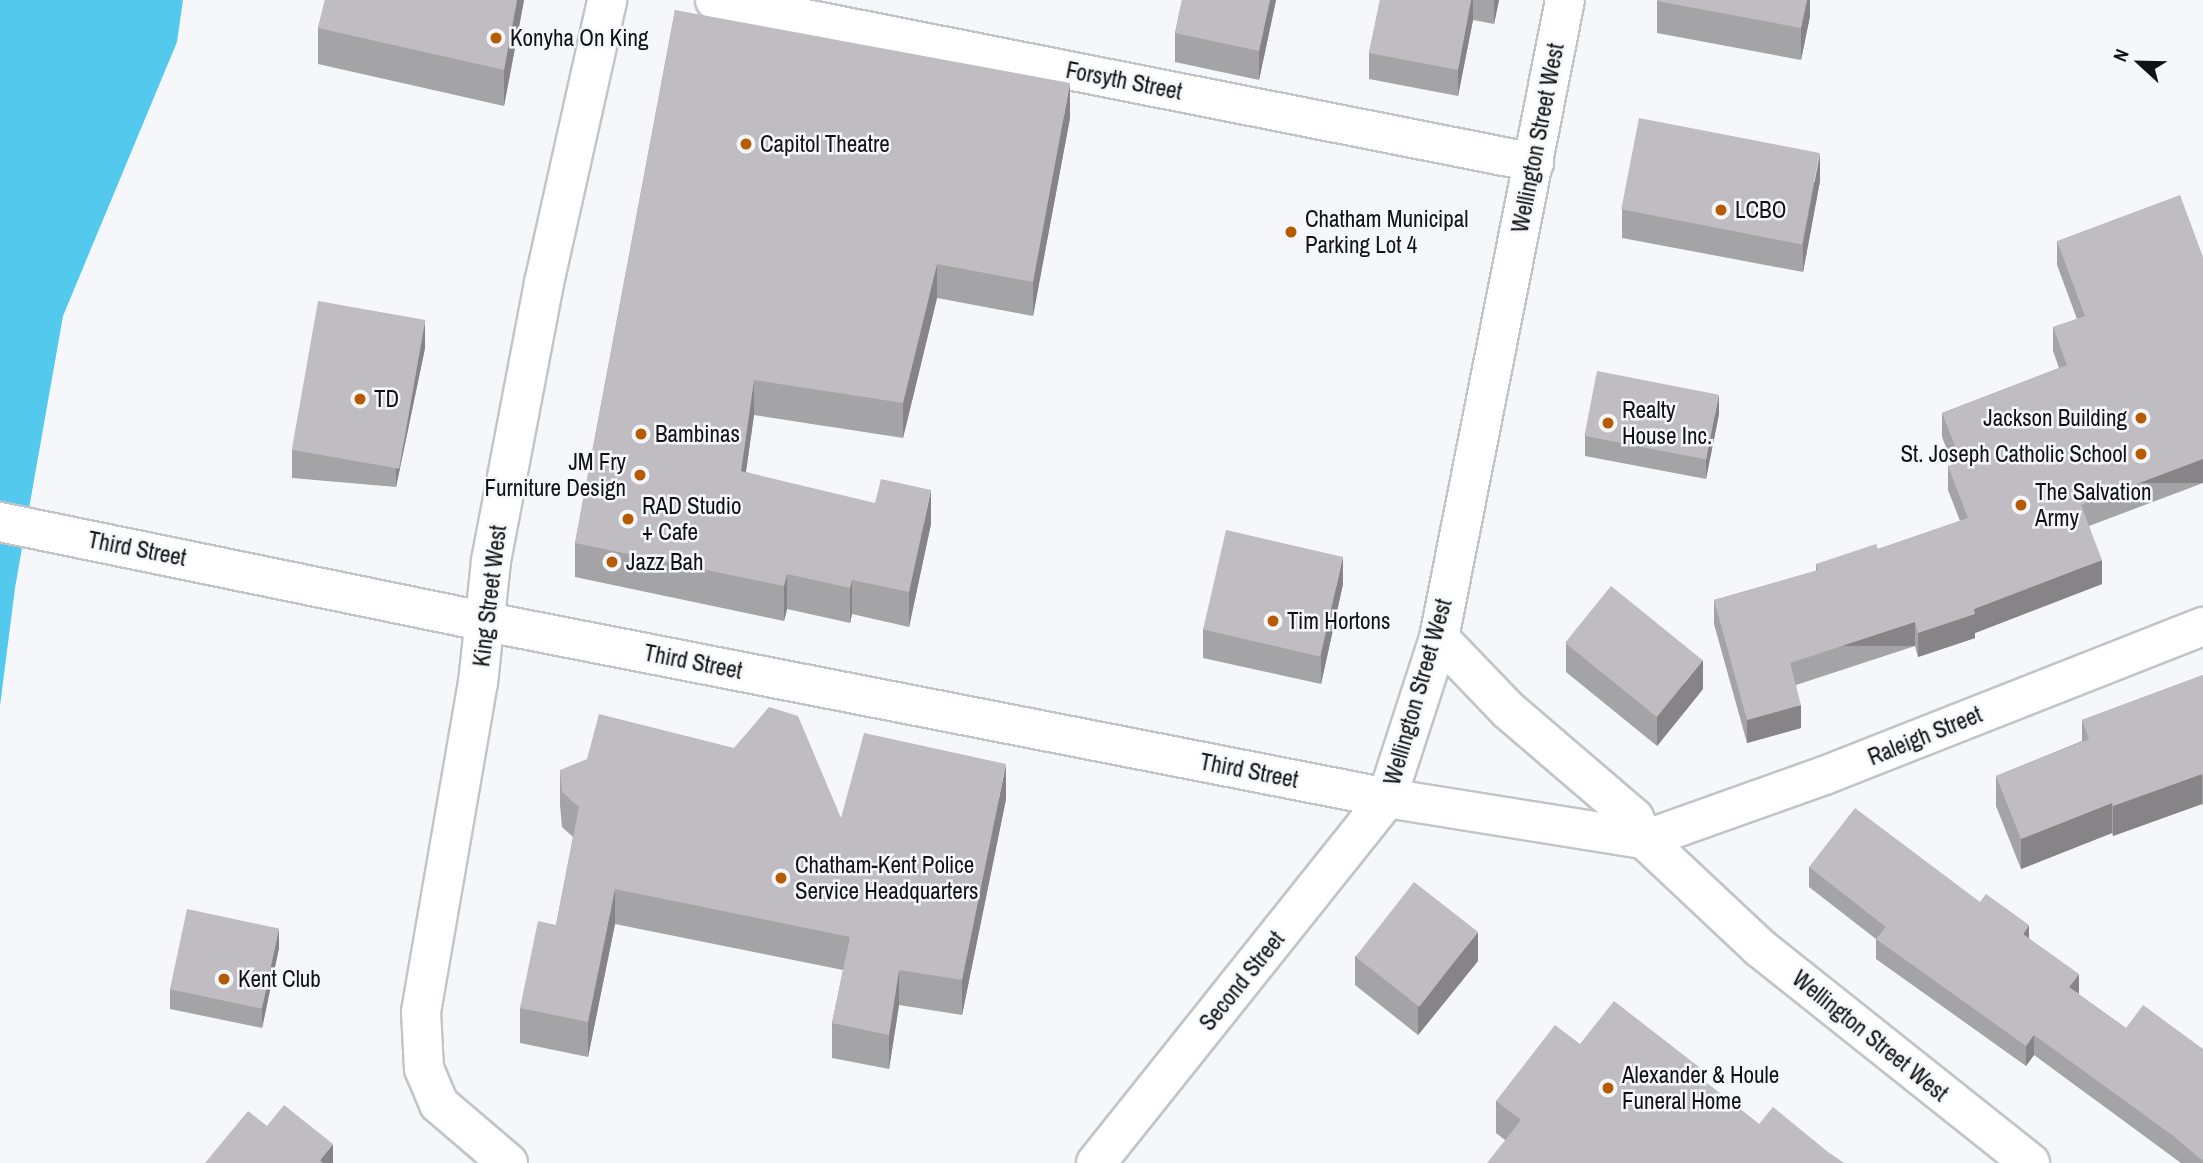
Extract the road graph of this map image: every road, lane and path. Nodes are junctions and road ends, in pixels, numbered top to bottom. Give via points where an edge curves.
1 (607, 0) edge
2 (715, 0) edge
3 (1565, 0) edge
4 (1534, 162) junction
5 (0, 522) edge
6 (486, 622) junction
7 (2203, 626) edge
8 (1438, 638) junction
9 (1387, 798) junction
10 (1644, 839) junction
11 (508, 1163) edge
12 (1096, 1163) edge
13 (2030, 1163) edge

1 - 6 street, King Street West via 541,296 491,561
2 - 4 street, Forsyth Street
3 - 4 street, Wellington Street West
4 - 8 street, Wellington Street West
5 - 6 street, Third Street
6 - 9 street, Third Street
6 - 11 street, King Street West via 421,1013 424,1069 439,1104
7 - 10 street, Raleigh Street via 1824,775
8 - 9 street, Wellington Street West
8 - 10 street via 1508,710 1634,818
9 - 10 street, Wellington Street West
9 - 12 street, Second Street
10 - 13 street, Wellington Street West via 1760,947

